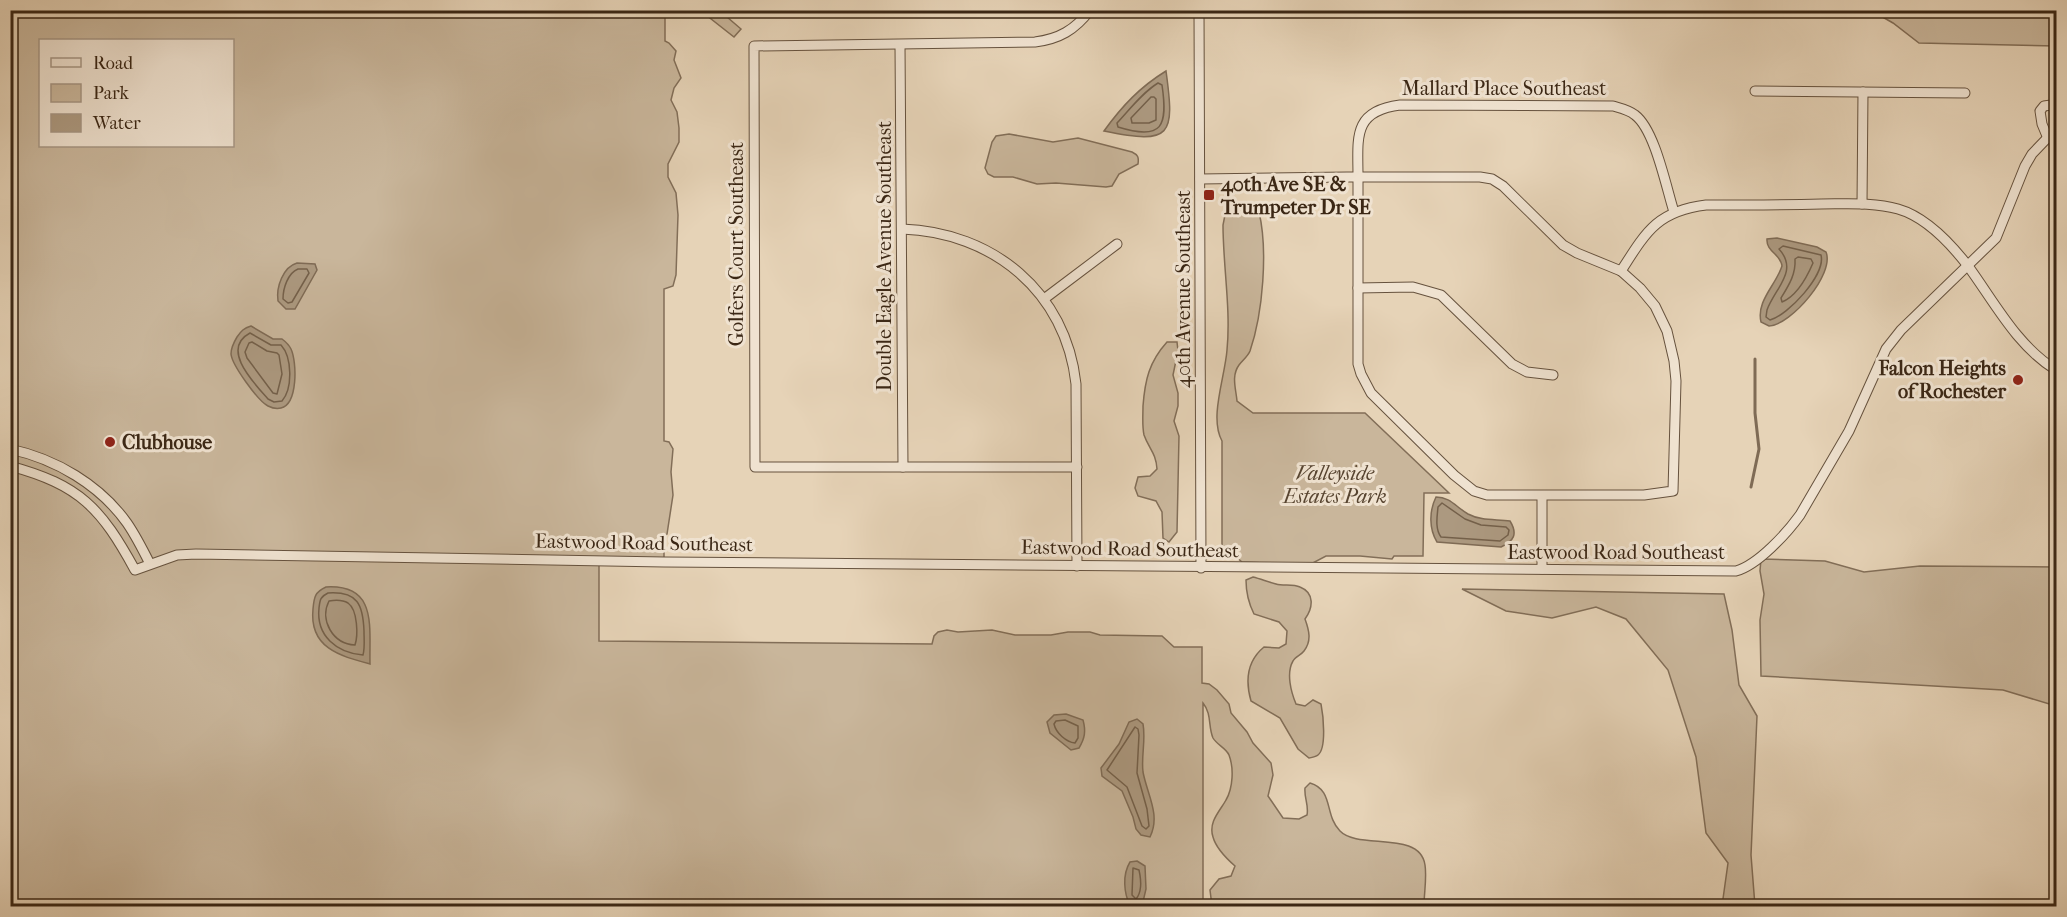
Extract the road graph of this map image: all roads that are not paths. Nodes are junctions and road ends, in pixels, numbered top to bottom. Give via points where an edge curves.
1 (1090, 10) edge
2 (1199, 10) edge
3 (900, 45) junction
4 (1755, 91) dead end
5 (1863, 92) junction
6 (1965, 93) dead end
7 (2056, 109) edge
8 (2056, 129) edge
9 (2048, 136) junction
10 (1358, 177) junction
11 (1200, 179) junction
12 (1862, 204) junction
13 (1674, 212) junction
14 (902, 229) junction
15 (1117, 244) dead end
16 (1967, 265) junction
17 (1621, 271) junction
18 (1358, 288) junction
19 (1044, 299) junction
20 (2056, 370) edge
21 (1553, 375) dead end
22 (10, 449) edge
23 (10, 466) edge
24 (903, 467) junction
25 (1077, 467) junction
26 (1542, 496) junction
27 (150, 564) junction
28 (1077, 566) junction
29 (1202, 568) junction
30 (1542, 569) junction

1 - 3 street, Golfers Court Southeast via 1075,27 1046,41
2 - 11 street, 40th Avenue Southeast
3 - 14 street, Double Eagle Avenue Southeast
3 - 24 street, Golfers Court Southeast via 754,46 755,467
4 - 5 street
5 - 6 street
5 - 12 street
7 - 9 street via 2051,105 2040,111
8 - 9 street, Eastwood Road Southeast
9 - 16 street, Eastwood Road Southeast via 2025,166 1996,238
10 - 11 street
10 - 13 street, Mallard Place Southeast via 1359,131 1372,113 1384,107 1613,106 1635,115 1644,124
10 - 17 street via 1492,179 1563,246
10 - 18 street, Mallard Place Southeast
11 - 29 street, 40th Avenue Southeast
12 - 13 street via 1706,205
12 - 16 street via 1900,209 1915,217 1932,227
13 - 17 street via 1647,232
14 - 19 street via 947,235 981,246 1015,270
14 - 24 street, Double Eagle Avenue Southeast
15 - 19 street
16 - 20 street via 2017,334
16 - 30 street, Eastwood Road Southeast via 1900,330 1886,349 1849,431 1800,514 1750,565 1736,571
17 - 26 street, Mallard Place Southeast via 1655,306 1670,343 1676,381 1674,491
18 - 21 street via 1413,287 1442,295 1512,364 1527,372
18 - 26 street, Mallard Place Southeast via 1358,364 1371,393 1474,491 1487,495
19 - 25 street via 1062,330 1074,365
22 - 27 street via 52,463 112,504
23 - 27 street, Eastwood Road Southeast via 72,490 109,525 135,570
24 - 25 street, Golfers Court Southeast
25 - 28 street
26 - 30 street
27 - 28 street, Eastwood Road Southeast via 177,555 196,554
28 - 29 street, Eastwood Road Southeast
29 - 30 street, Eastwood Road Southeast

